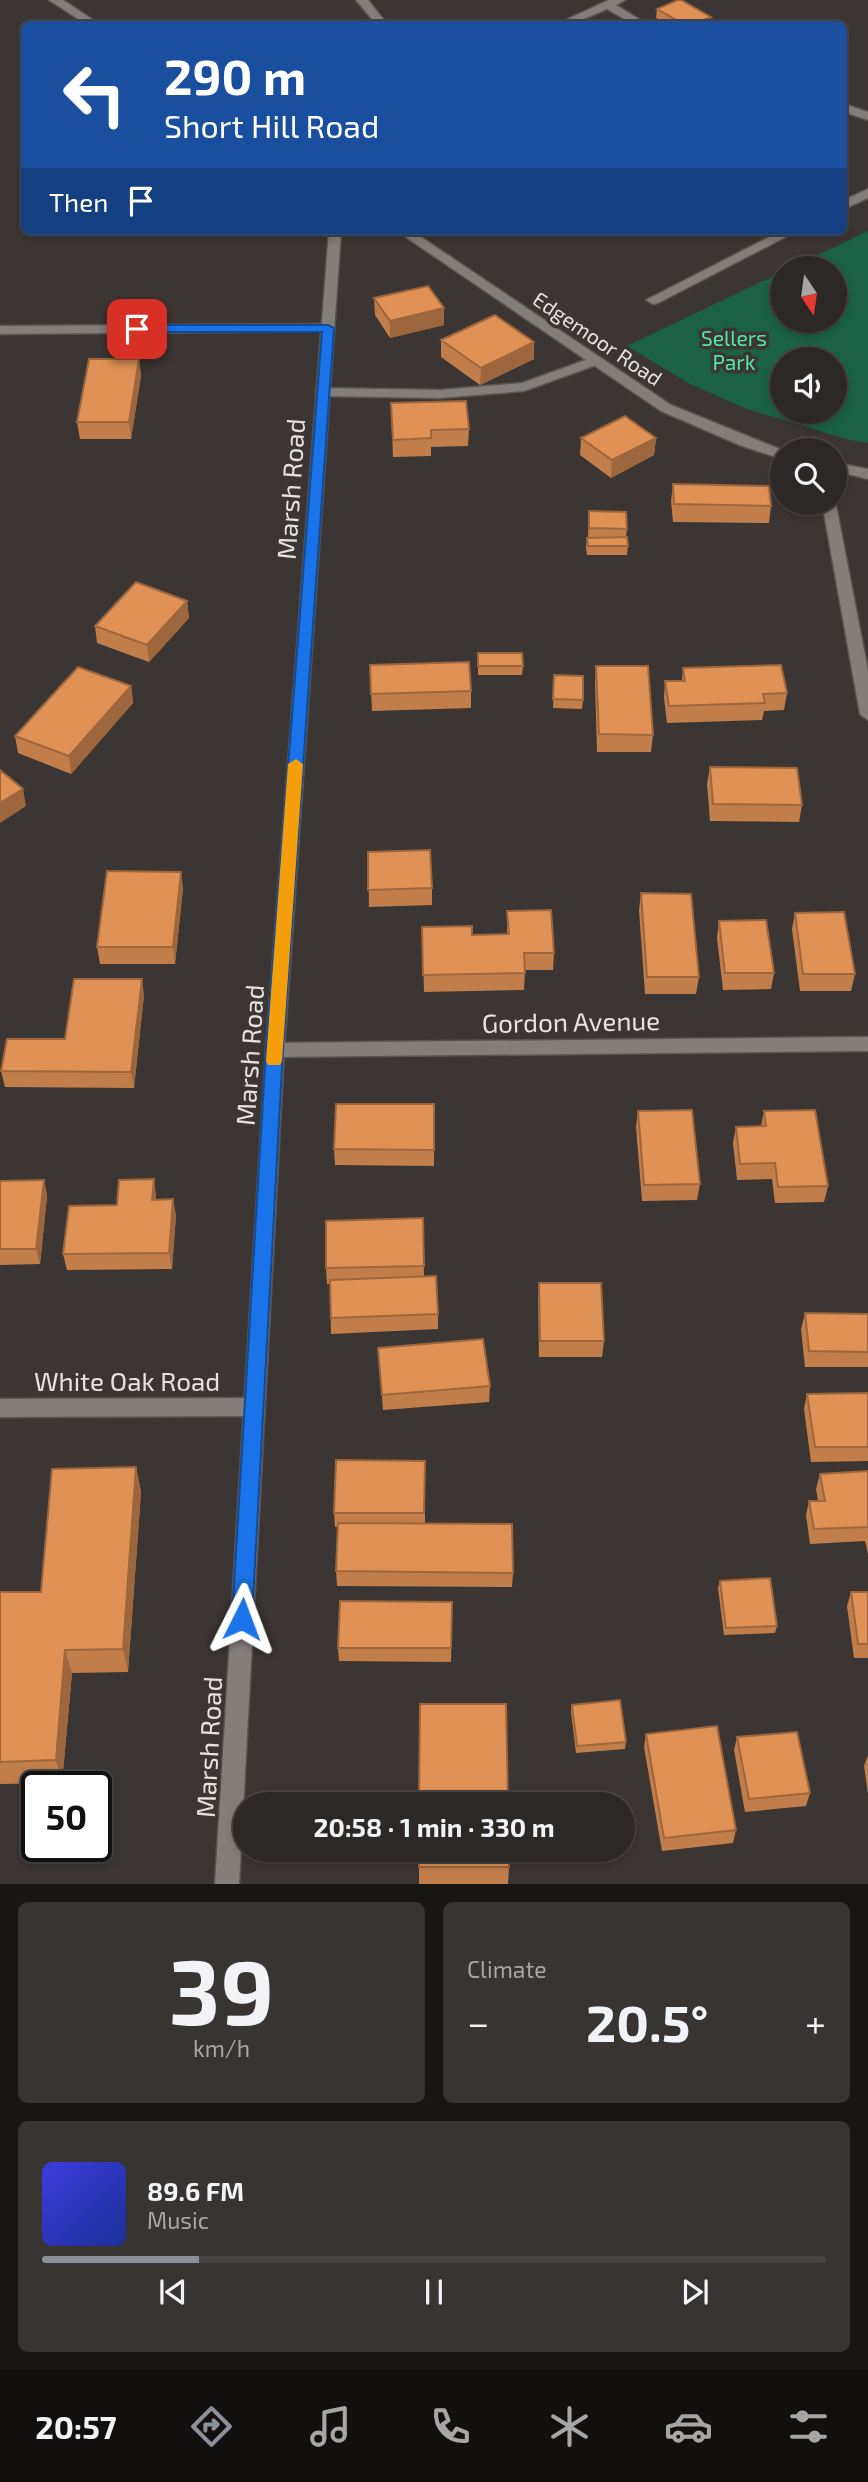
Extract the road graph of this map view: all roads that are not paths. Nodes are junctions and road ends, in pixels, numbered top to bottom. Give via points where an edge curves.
1 (55, 0) edge
2 (362, 0) edge
3 (620, 0) edge
4 (607, 5) junction
5 (88, 21) edge
6 (380, 21) edge
7 (570, 21) edge
8 (636, 21) edge
9 (847, 109) edge
10 (868, 116) edge
11 (868, 193) edge
12 (847, 204) edge
13 (335, 235) edge
14 (409, 235) edge
15 (783, 235) edge
16 (653, 300) dead end
17 (328, 328) junction
18 (0, 330) edge
19 (594, 361) junction
20 (323, 392) junction
21 (770, 451) edge
22 (847, 470) edge
23 (868, 474) edge
24 (831, 515) edge
25 (868, 714) edge
26 (868, 1044) edge
27 (275, 1049) junction
28 (254, 1407) junction
29 (0, 1408) edge
30 (227, 1884) edge

1 - 5 main road
2 - 6 main road
3 - 4 main road
4 - 7 main road
4 - 8 main road
9 - 10 main road
11 - 12 main road
13 - 17 main road, Marsh Road
14 - 19 main road, Edgemoor Road
15 - 16 main road
17 - 18 main road
17 - 20 main road, Marsh Road
19 - 20 main road via 524,387 440,394
19 - 21 main road, Edgemoor Road via 666,408
20 - 27 main road, Marsh Road
22 - 23 main road
24 - 25 main road
26 - 27 main road, Gordon Avenue
27 - 28 main road, Marsh Road
28 - 29 main road, White Oak Road
28 - 30 main road, Marsh Road

